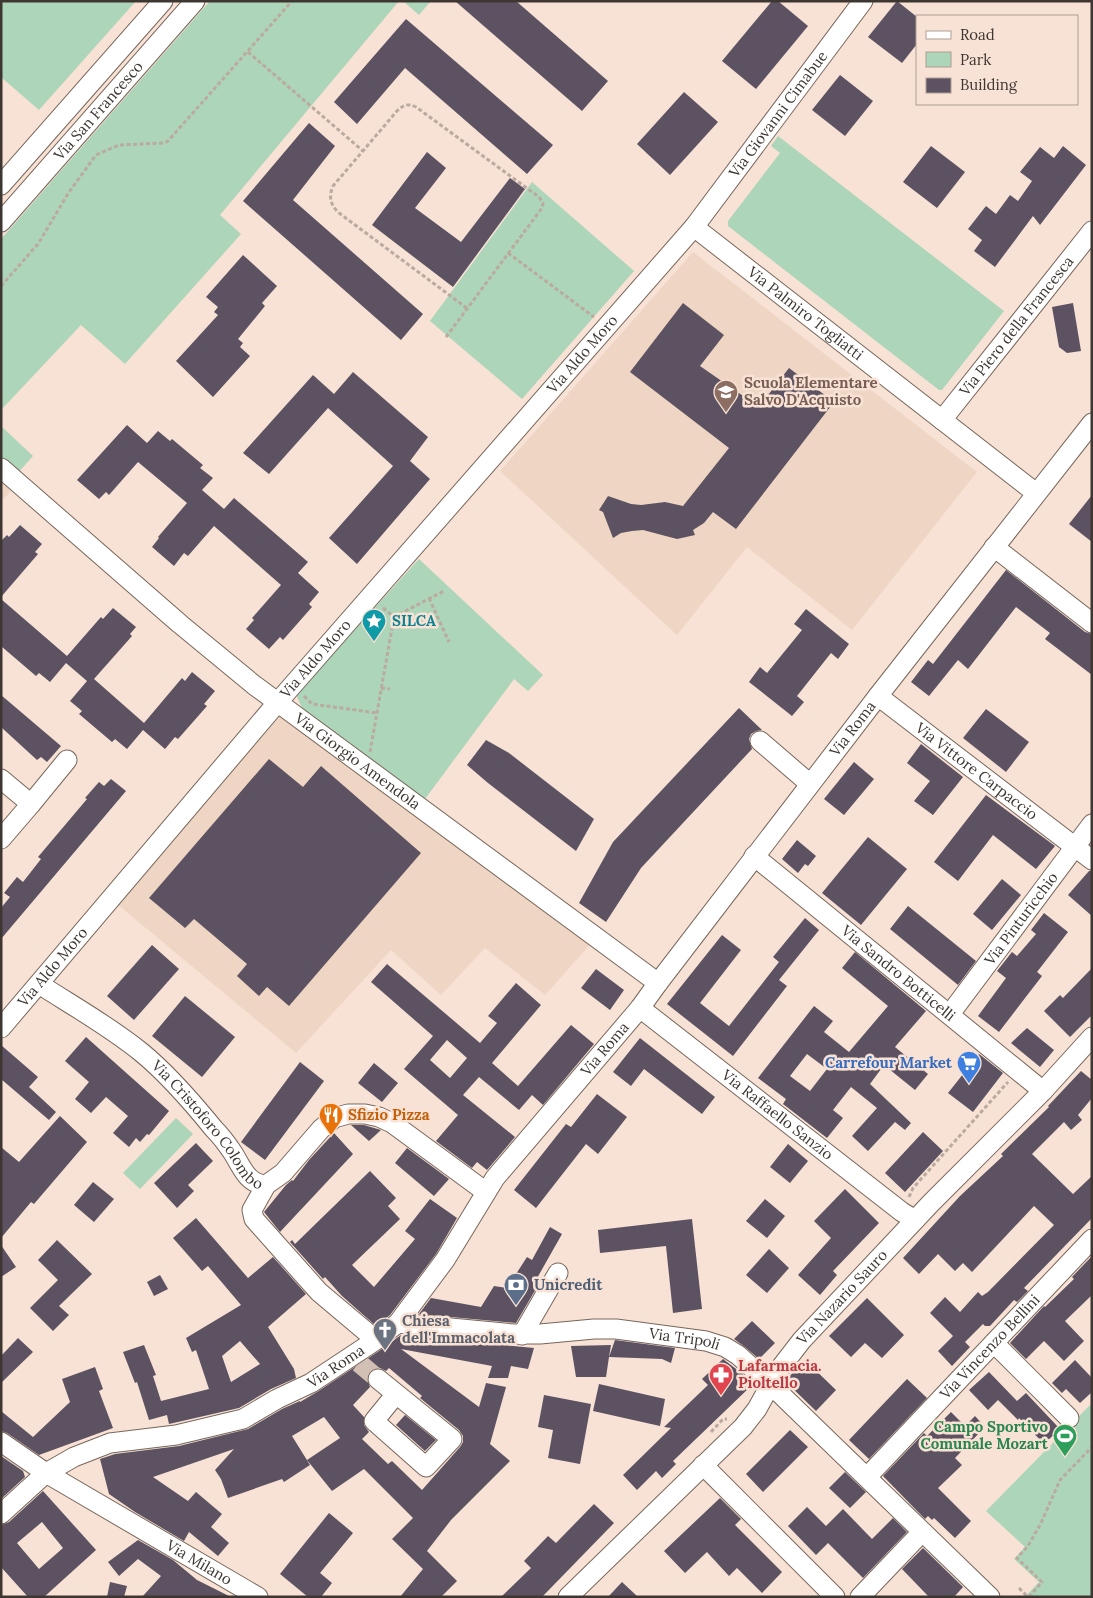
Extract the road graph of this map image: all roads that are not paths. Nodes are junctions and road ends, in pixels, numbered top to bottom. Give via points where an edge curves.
1 (163, 1) edge
2 (195, 1) edge
3 (863, 1) edge
4 (1, 185) edge
5 (1, 222) edge
6 (694, 227) junction
7 (1092, 231) edge
8 (942, 420) junction
9 (1092, 423) edge
10 (1, 468) edge
11 (1036, 493) junction
12 (994, 547) junction
13 (1092, 623) edge
14 (878, 696) junction
15 (277, 703) junction
16 (760, 741) dead end
17 (67, 760) dead end
18 (1, 779) edge
19 (810, 784) junction
20 (31, 804) junction
21 (1092, 824) edge
22 (1, 839) edge
23 (1074, 847) junction
24 (754, 856) junction
25 (1092, 860) edge
26 (658, 983) junction
27 (39, 984) junction
28 (640, 1008) junction
29 (950, 1014) junction
30 (1, 1028) edge
31 (1092, 1037) edge
32 (1043, 1091) junction
33 (266, 1185) junction
34 (486, 1192) junction
35 (915, 1220) junction
36 (1089, 1247) edge
37 (558, 1273) dead end
38 (398, 1323) junction
39 (522, 1334) junction
40 (376, 1340) junction
41 (994, 1343) junction
42 (378, 1380) tunnel mouth
43 (770, 1384) junction
44 (396, 1394) dead end
45 (1069, 1418) dead end
46 (1, 1442) edge
47 (702, 1466) junction
48 (46, 1473) junction
49 (867, 1477) junction
50 (1, 1514) edge
51 (922, 1532) junction
52 (258, 1597) edge
53 (568, 1597) edge
54 (835, 1597) edge
55 (860, 1597) edge
56 (990, 1597) edge

1 - 4 street, Via San Francesco
2 - 5 street, Via San Francesco
3 - 6 street, Via Giovanni Cimabue
6 - 8 street, Via Palmiro Togliatti
6 - 15 street, Via Aldo Moro
7 - 8 street, Via Piero della Francesca
8 - 11 street, Via Palmiro Togliatti
9 - 11 street, Via Roma
10 - 15 street, Via Giorgio Amendola via 180,624
11 - 12 street, Via Roma
12 - 13 street
12 - 14 street, Via Roma
14 - 19 street, Via Roma
14 - 23 street, Via Vittore Carpaccio
15 - 26 street, Via Giorgio Amendola
15 - 27 street, Via Aldo Moro
16 - 19 street
17 - 20 street
18 - 20 street
19 - 24 street, Via Roma
20 - 22 street
21 - 23 street, Via Pinturicchio
23 - 25 street, Via Vittore Carpaccio
23 - 29 street, Via Pinturicchio
24 - 26 street, Via Roma
24 - 29 street, Via Sandro Botticelli
26 - 28 street, Via Roma
27 - 30 street, Via Aldo Moro
27 - 33 street, Via Cristoforo Colombo via 143,1053 208,1121 247,1176 255,1183
28 - 34 street, Via Roma
28 - 35 street, Via Raffaello Sanzio
29 - 32 street, Via Sandro Botticelli
31 - 32 street, Via Nazario Sauro
32 - 35 street, Via Nazario Sauro
33 - 34 street via 283,1173 327,1123 356,1113 392,1123
33 - 40 street, Via Cristoforo Colombo via 254,1205 254,1220 319,1292
34 - 38 street, Via Roma via 445,1260
35 - 43 street, Via Nazario Sauro via 802,1340
36 - 41 street, Via Vincenzo Bellini
37 - 39 street
38 - 39 street, Via Tripoli
38 - 40 street, Via Roma
39 - 43 street, Via Tripoli via 616,1329 706,1341 738,1355
40 - 48 street, Via Roma via 355,1360 243,1419 176,1435 110,1444 74,1457
41 - 45 street
41 - 49 street, Via Vincenzo Bellini
42 - 44 street
43 - 47 street, Via Nazario Sauro via 757,1409 743,1426
43 - 49 street, Via Tripoli
46 - 48 street
47 - 53 street, Via Nazario Sauro
47 - 54 street
48 - 50 street, Via Roma
48 - 52 street, Via Milano
49 - 51 street, Via Tripoli
51 - 55 street
51 - 56 street, Via Tripoli

